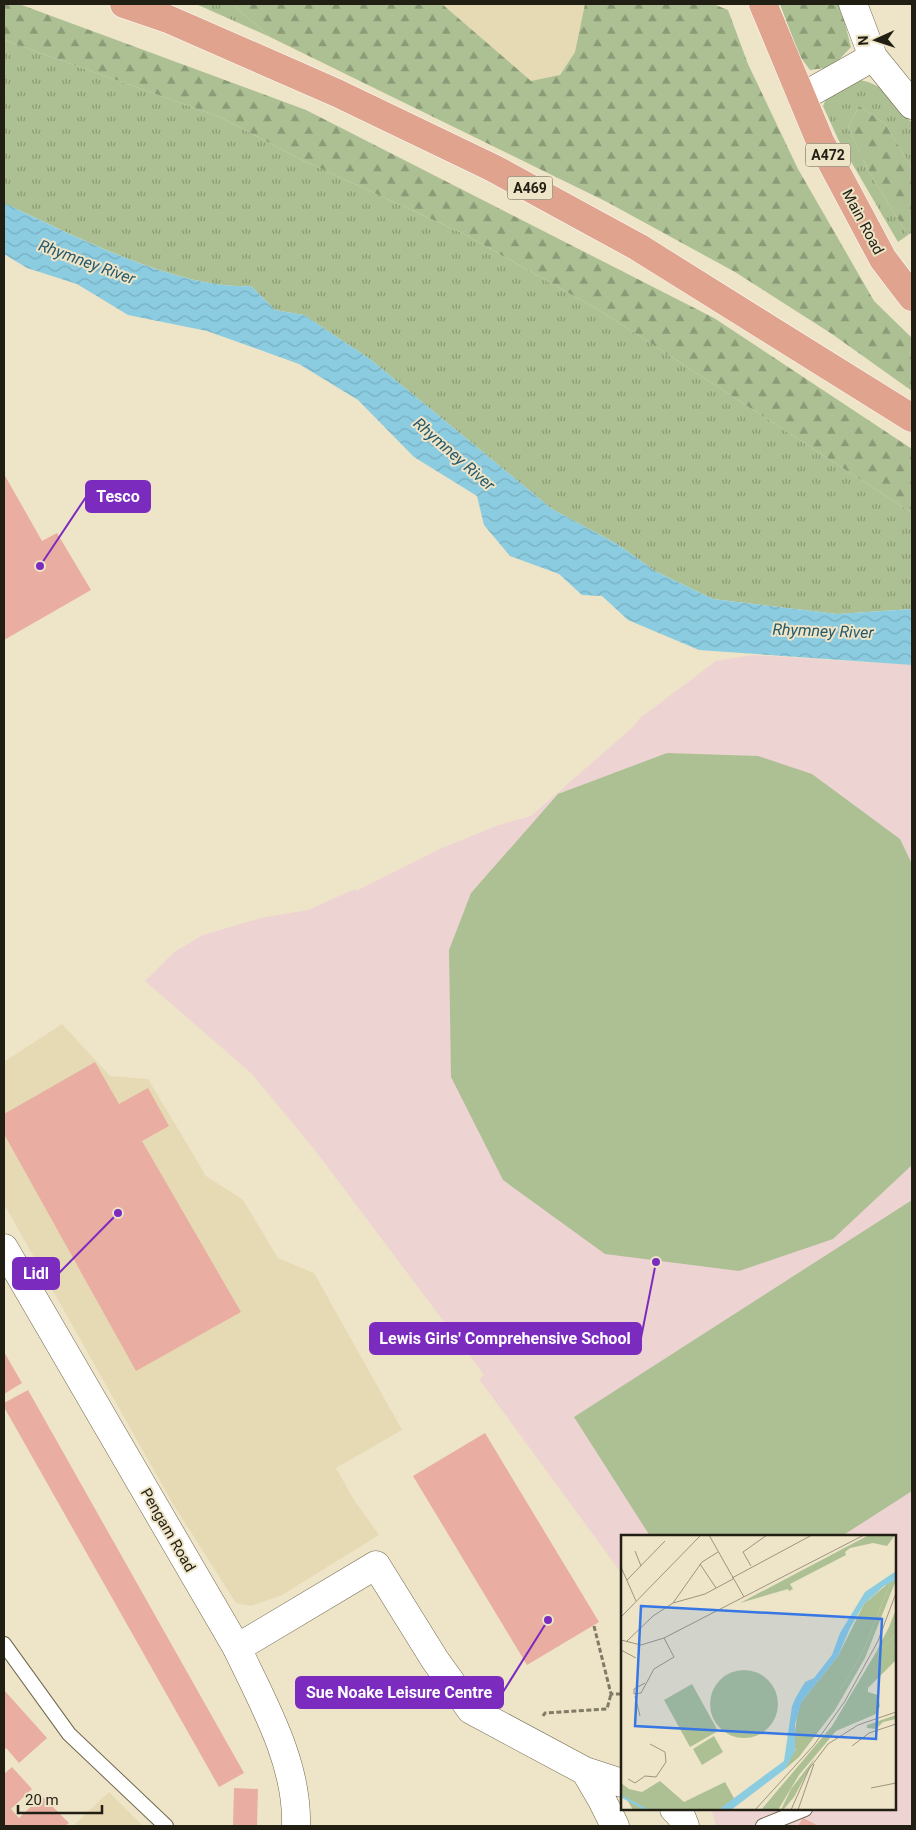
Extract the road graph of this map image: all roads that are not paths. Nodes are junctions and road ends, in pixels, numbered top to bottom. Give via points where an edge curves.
1 (124, 4) edge
2 (763, 4) edge
3 (853, 4) edge
4 (873, 57) junction
5 (802, 97) junction
6 (912, 105) edge
7 (912, 297) edge
8 (912, 418) edge
9 (4, 1248) edge
10 (4, 1644) edge
11 (237, 1648) junction
12 (585, 1771) junction
13 (621, 1783) edge
14 (675, 1810) edge
15 (802, 1810) edge
16 (166, 1826) edge
17 (296, 1826) edge
18 (615, 1826) edge
19 (684, 1826) edge
20 (762, 1826) edge

1 - 8 main road, A469 via 168,19 337,93 493,168 638,247
2 - 5 main road, Main Road / A472
3 - 4 street
4 - 5 street
4 - 6 street
5 - 7 main road, Main Road / A472 via 820,141 883,259
9 - 11 street, Pengam Road
10 - 16 lane via 69,1734
11 - 12 street via 376,1565 471,1710
11 - 17 street, Pengam Road via 292,1775
12 - 13 street
12 - 18 street
14 - 19 street
15 - 20 lane

